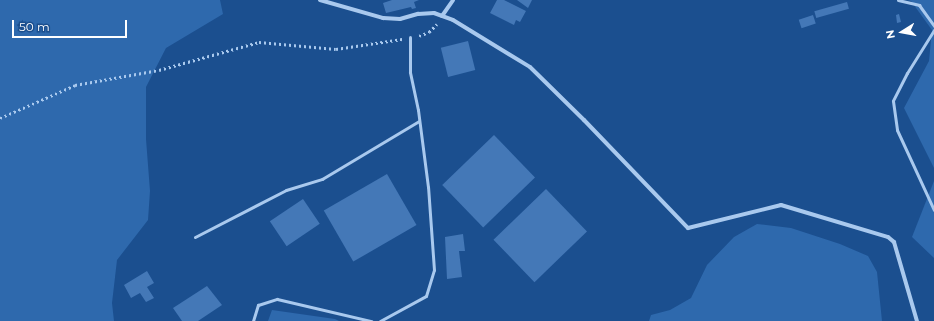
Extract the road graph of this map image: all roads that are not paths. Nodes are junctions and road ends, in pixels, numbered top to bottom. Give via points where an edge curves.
1 (320, 0) edge
2 (453, 0) edge
3 (898, 0) edge
4 (442, 16) junction
5 (934, 26) edge
6 (934, 30) edge
7 (410, 37) road end
8 (419, 121) junction
9 (934, 210) edge
10 (195, 237) dead end
11 (253, 321) edge
12 (371, 321) edge
13 (380, 321) edge
14 (917, 321) edge

1 - 4 street via 383,18 400,19 431,12
2 - 4 street
3 - 5 lane via 919,5
4 - 14 street via 453,20 530,67 688,228 781,205 888,237 894,242
6 - 9 lane via 893,101 897,130
7 - 8 lane via 410,72
8 - 10 lane via 322,179 286,190
8 - 13 lane via 428,187 434,270 426,296
11 - 12 lane via 258,305 276,298

